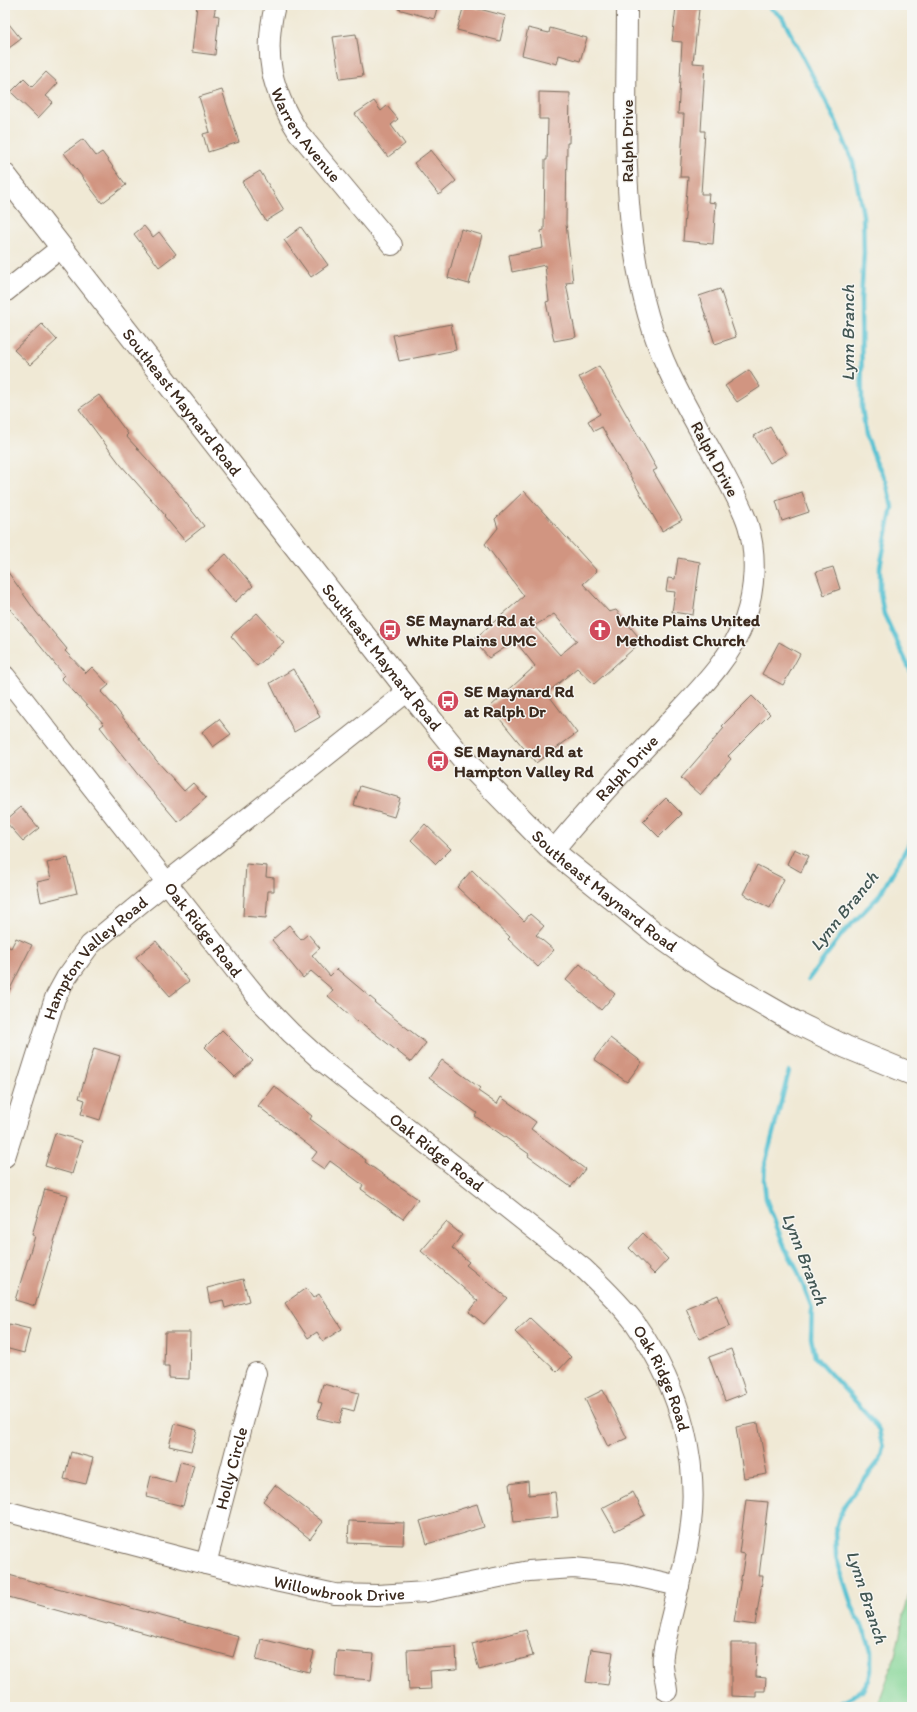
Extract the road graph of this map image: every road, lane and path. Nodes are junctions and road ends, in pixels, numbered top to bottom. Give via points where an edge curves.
1 (275, 5) edge
2 (626, 5) edge
3 (5, 175) edge
4 (392, 245) dead end
5 (62, 247) junction
6 (5, 292) edge
7 (5, 676) edge
8 (408, 691) junction
9 (553, 851) junction
10 (166, 883) junction
11 (912, 1074) edge
12 (5, 1157) edge
13 (256, 1373) dead end
14 (5, 1511) edge
15 (206, 1564) junction
16 (679, 1586) junction
17 (667, 1691) dead end

1 - 4 street, Warren Avenue via 270,30 270,63 278,96 287,115 298,132
2 - 9 street, Ralph Drive via 627,192 638,270 650,321 670,375 736,496 748,526 754,568 752,589 743,625 723,660
3 - 5 main road, Southeast Maynard Road
5 - 6 street
5 - 8 main road, Southeast Maynard Road
7 - 10 street, Oak Ridge Road
8 - 9 main road, Southeast Maynard Road via 463,759
8 - 10 street, Hampton Valley Road
9 - 11 main road, Southeast Maynard Road via 656,934 717,977 795,1022 846,1047
10 - 12 street, Hampton Valley Road via 90,945 66,978 50,1011
10 - 16 street, Oak Ridge Road via 246,984 292,1033 322,1061 583,1268 634,1322 668,1379 685,1429 693,1475 693,1502 688,1542
13 - 15 street, Holly Circle
14 - 15 street, Willowbrook Drive
15 - 16 street, Willowbrook Drive via 335,1594 426,1592 529,1571 574,1568 622,1573
16 - 17 street, Oak Ridge Road via 662,1656

